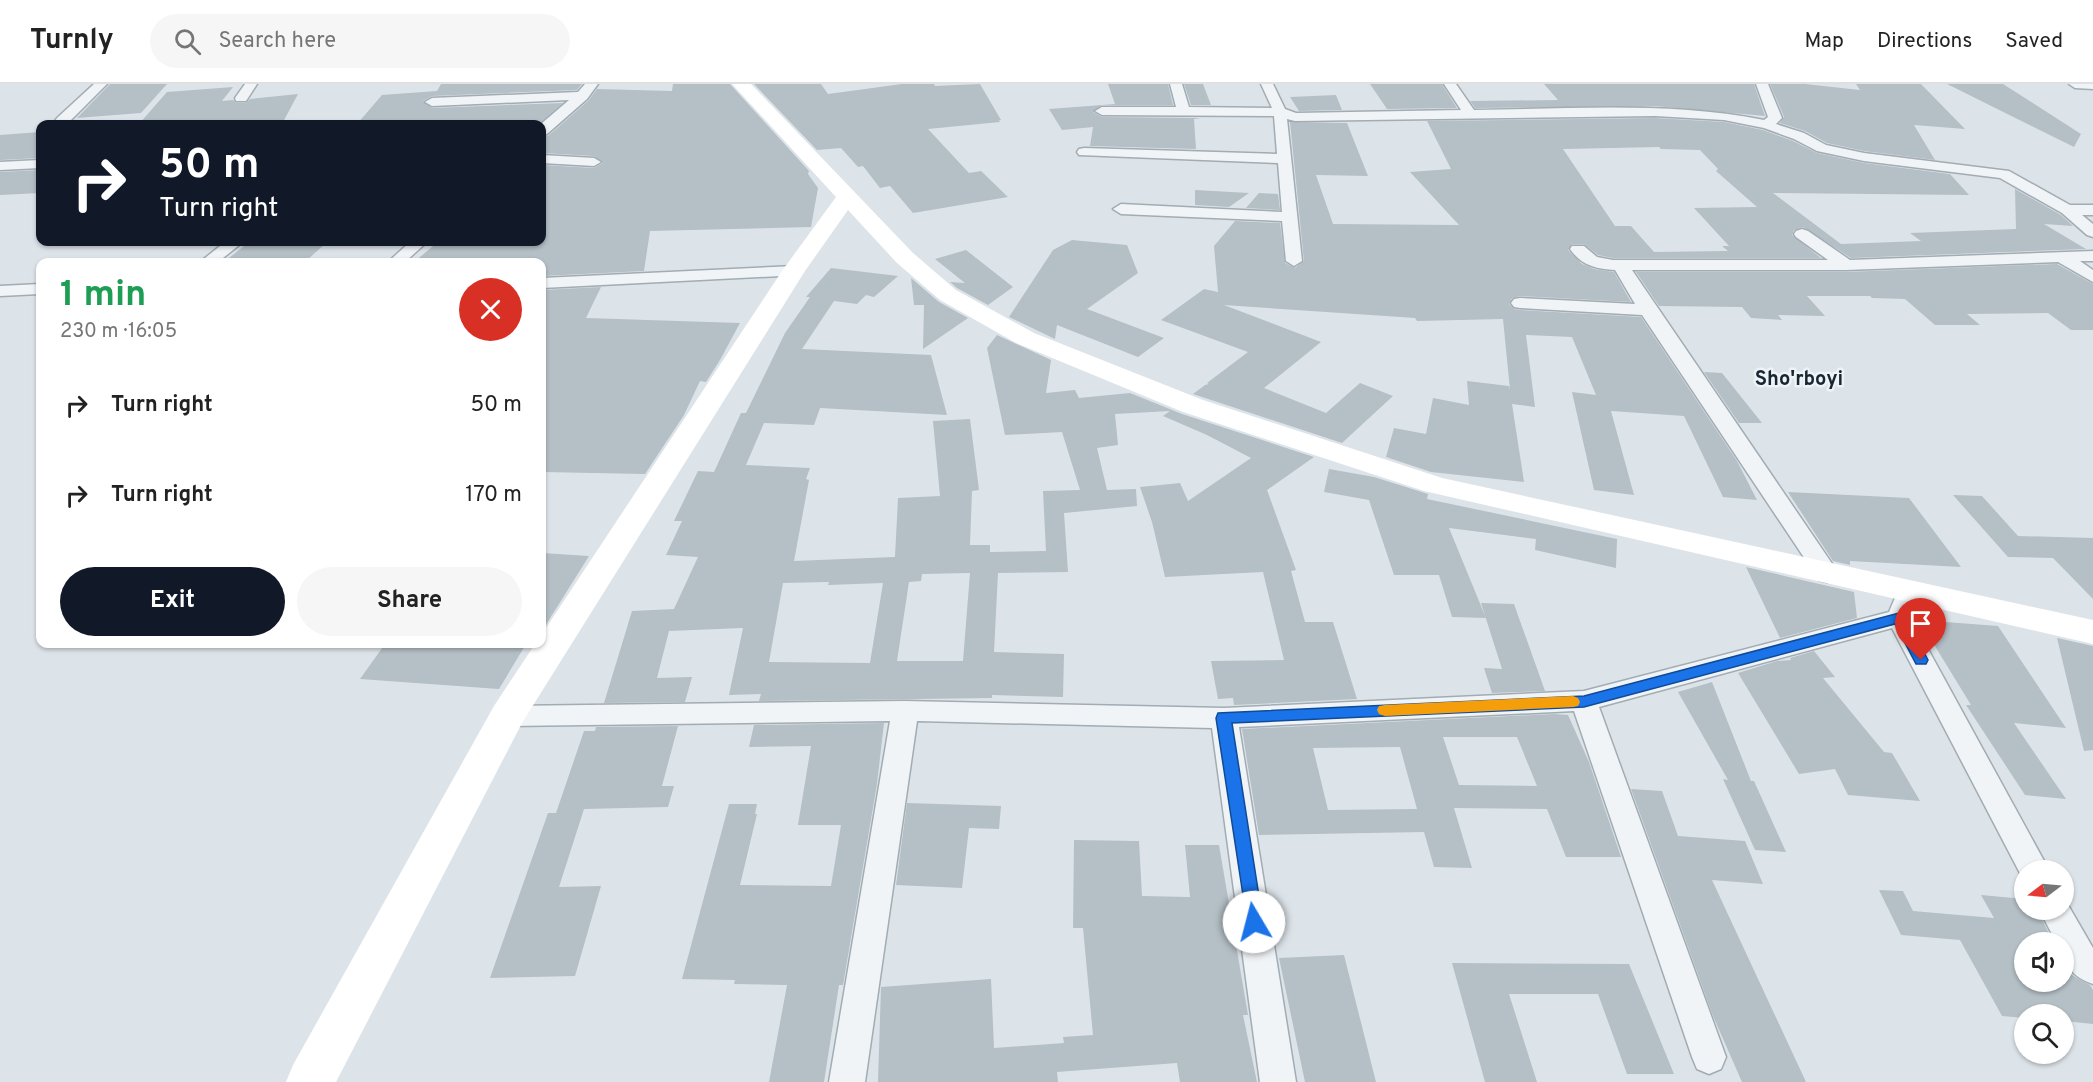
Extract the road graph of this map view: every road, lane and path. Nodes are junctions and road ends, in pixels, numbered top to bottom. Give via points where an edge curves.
1 (100, 84) edge
2 (251, 84) edge
3 (592, 84) edge
4 (741, 84) edge
5 (1176, 84) edge
6 (1267, 84) edge
7 (1450, 84) edge
8 (1762, 84) edge
9 (2076, 84) edge
10 (2093, 85) edge
11 (582, 96) junction
12 (241, 99) dead end
13 (432, 102) dead end
14 (1102, 111) dead end
15 (1184, 111) junction
16 (1281, 112) junction
17 (1470, 114) junction
18 (63, 120) edge
19 (1767, 125) junction
20 (546, 128) edge
21 (1084, 152) dead end
22 (1966, 156) dead end
23 (546, 159) edge
24 (1284, 159) junction
25 (594, 162) dead end
26 (36, 164) edge
27 (0, 166) edge
28 (1993, 172) junction
29 (846, 198) junction
30 (1121, 209) dead end
31 (2067, 210) junction
32 (2093, 210) edge
33 (1290, 216) junction
34 (2093, 232) edge
35 (1802, 234) dead end
36 (230, 246) edge
37 (414, 246) edge
38 (1578, 249) dead end
39 (2093, 256) edge
40 (213, 258) edge
41 (401, 258) edge
42 (2063, 258) junction
43 (1294, 261) dead end
44 (1620, 265) junction
45 (1846, 265) junction
46 (794, 271) junction
47 (2093, 278) edge
48 (546, 283) edge
49 (36, 289) edge
50 (0, 291) edge
51 (1520, 303) dead end
52 (1648, 310) junction
53 (1827, 573) junction
54 (1909, 592) junction
55 (1899, 618) junction
56 (2093, 632) edge
57 (1584, 701) junction
58 (905, 711) junction
59 (507, 716) junction
60 (1224, 718) junction
61 (2029, 860) edge
62 (2061, 920) edge
63 (2093, 969) edge
64 (1709, 1057) dead end
65 (310, 1082) edge
66 (847, 1082) edge
67 (1278, 1082) edge

1 - 18 street
2 - 12 street
3 - 11 street
4 - 29 street
5 - 15 street
6 - 16 street
7 - 17 street
8 - 19 street via 1775,118
9 - 10 street
11 - 13 street
11 - 20 street
14 - 15 street
15 - 16 street
16 - 17 street via 1295,117
16 - 24 street
17 - 19 street via 1655,111 1724,116
19 - 28 street via 1821,148 1864,157
21 - 24 street
22 - 28 street
23 - 25 street
24 - 33 street
26 - 27 street
28 - 31 street via 2021,183
29 - 46 street
29 - 53 street via 948,295 1025,338 1193,406 1435,485
30 - 33 street
31 - 32 street
31 - 34 street
33 - 43 street
35 - 45 street
36 - 40 street
37 - 41 street
38 - 44 street via 1586,260
39 - 42 street
42 - 45 street
42 - 47 street
44 - 45 street
44 - 52 street
46 - 48 street
46 - 59 street
49 - 50 street
51 - 52 street
52 - 53 street
53 - 54 street
54 - 55 street
54 - 56 street
55 - 57 street
55 - 61 street
57 - 60 street
57 - 64 street
58 - 59 street
58 - 60 street
58 - 66 street
59 - 65 street
60 - 67 street
62 - 63 street via 2083,961

